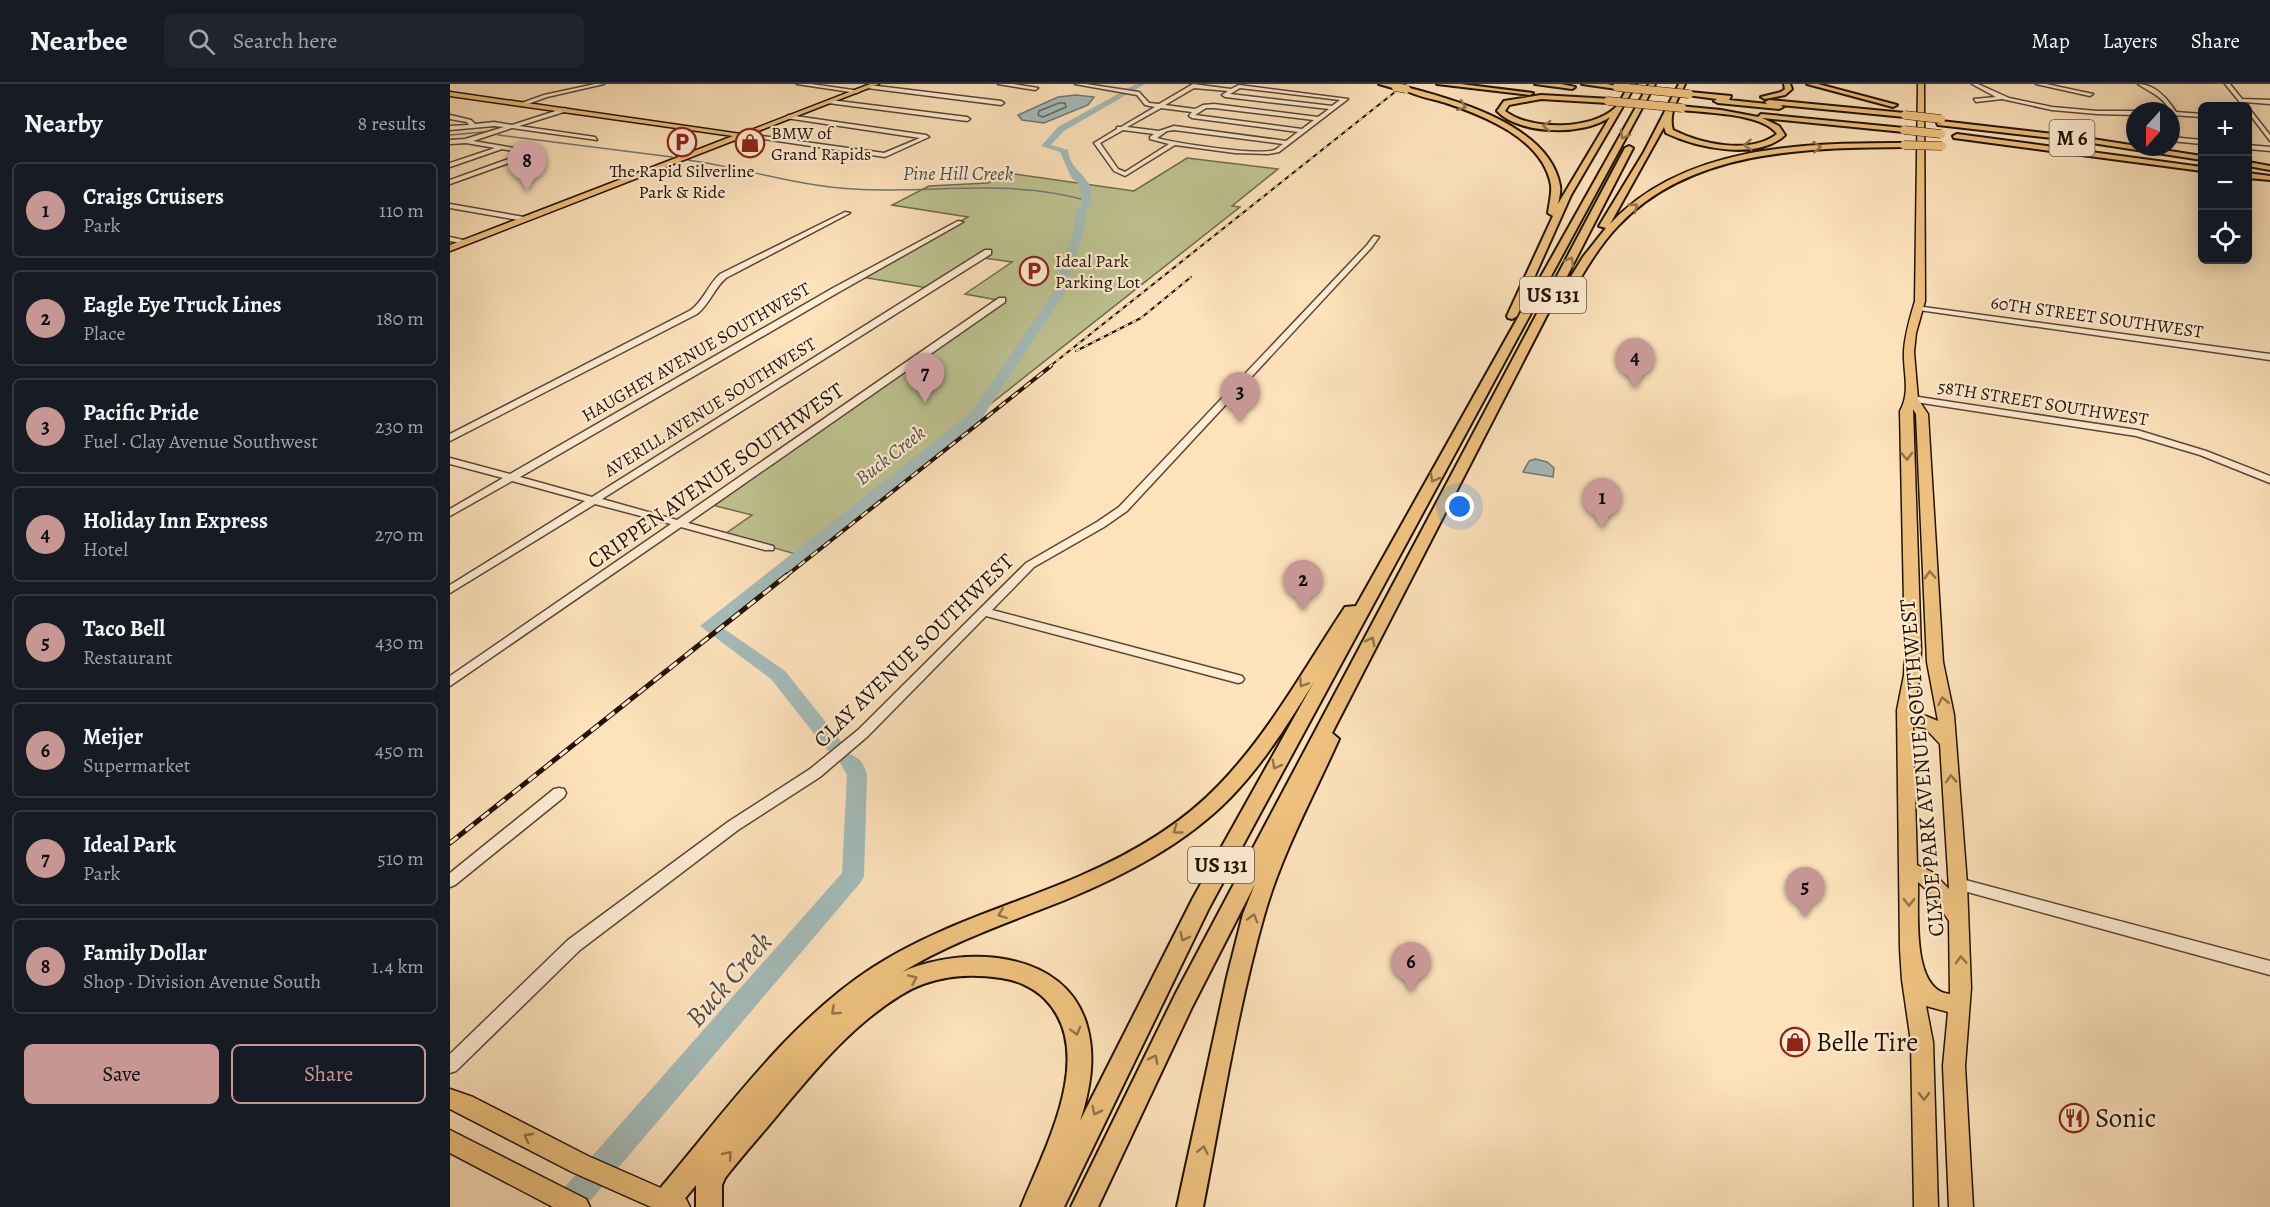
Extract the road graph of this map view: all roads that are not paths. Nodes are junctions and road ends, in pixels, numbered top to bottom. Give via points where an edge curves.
1 (602, 84) edge
2 (799, 84) edge
3 (1000, 84) edge
4 (1077, 84) edge
5 (1382, 84) edge
6 (1440, 84) edge
7 (1485, 84) edge
8 (1538, 84) edge
9 (1585, 84) edge
10 (1590, 84) edge
11 (1787, 84) edge
12 (1810, 84) edge
13 (1815, 84) edge
14 (1922, 84) edge
15 (1974, 84) edge
16 (2038, 84) edge
17 (2140, 84) edge
18 (2227, 84) edge
19 (873, 85) edge
20 (1196, 85) edge
21 (1632, 85) edge
22 (1658, 85) edge
23 (1682, 86) edge
24 (1035, 88) dead end
25 (1231, 90) junction
26 (857, 91) junction
27 (450, 94) edge
28 (1613, 94) junction
29 (1848, 94) junction
30 (2090, 94) dead end
31 (2002, 98) junction
32 (1976, 100) dead end
33 (2240, 100) joint
34 (1686, 101) junction
35 (830, 102) junction
36 (2167, 102) edge
37 (2270, 102) edge
38 (522, 104) junction
39 (1001, 104) dead end
40 (1619, 105) junction
41 (1160, 106) junction
42 (1335, 108) junction
43 (565, 110) junction
44 (1670, 110) junction
45 (1196, 111) junction
46 (2126, 113) edge
47 (2180, 114) edge
48 (2198, 116) edge
49 (2252, 116) edge
50 (450, 117) edge
51 (788, 117) junction
52 (967, 119) dead end
53 (1905, 119) junction
54 (1320, 120) junction
55 (2252, 121) edge
56 (2256, 121) junction
57 (1941, 124) junction
58 (472, 125) junction
59 (512, 127) junction
60 (450, 128) edge
61 (1119, 128) junction
62 (1304, 131) junction
63 (1159, 133) junction
64 (740, 135) junction
65 (595, 139) dead end
66 (2270, 139) edge
67 (2180, 140) edge
68 (466, 141) junction
69 (450, 142) edge
70 (2198, 142) edge
71 (1175, 143) junction
72 (1288, 143) junction
73 (2126, 143) edge
74 (1946, 146) dead end
75 (503, 147) junction
76 (2252, 147) edge
77 (1971, 148) dead end
78 (2270, 149) edge
79 (2180, 152) edge
80 (450, 156) edge
81 (2198, 156) edge
82 (2198, 156) edge
83 (468, 159) junction
84 (450, 165) edge
85 (2198, 166) edge
86 (2198, 167) edge
87 (2252, 167) edge
88 (2252, 174) edge
89 (2269, 174) edge
90 (450, 177) edge
91 (460, 178) junction
92 (450, 182) edge
93 (450, 206) edge
94 (847, 213) dead end
95 (524, 219) junction
96 (960, 222) dead end
97 (1376, 237) dead end
98 (450, 239) edge
99 (466, 242) junction
100 (1544, 244) junction
101 (450, 248) edge
102 (988, 252) dead end
103 (1571, 285) junction
104 (1002, 300) dead end
105 (1919, 308) junction
106 (2270, 357) edge
107 (1912, 399) junction
108 (1463, 426) junction
109 (450, 438) edge
110 (450, 461) edge
111 (512, 478) junction
112 (1455, 480) junction
113 (2270, 480) edge
114 (592, 500) junction
115 (450, 513) edge
116 (680, 524) junction
117 (1406, 530) junction
118 (769, 548) dead end
119 (450, 590) edge
120 (983, 611) junction
121 (1911, 615) junction
122 (1933, 634) junction
123 (1238, 679) dead end
124 (450, 682) edge
125 (1344, 693) junction
126 (1905, 723) junction
127 (1948, 744) junction
128 (560, 793) dead end
129 (1909, 870) junction
130 (450, 880) edge
131 (1958, 884) junction
132 (1959, 920) junction
133 (1910, 956) junction
134 (2270, 968) edge
135 (1960, 1003) junction
136 (450, 1065) edge
137 (450, 1099) edge
138 (450, 1141) edge
139 (670, 1205) edge
140 (578, 1207) edge
141 (709, 1207) edge
142 (1034, 1207) edge
143 (1050, 1207) edge
144 (1084, 1207) edge
145 (1190, 1207) edge
146 (1926, 1207) edge
147 (1961, 1207) edge

1 - 38 street
2 - 26 street
3 - 24 street
4 - 41 street via 1135,93 1144,102
5 -> 100 highway, bridge via 1447,101 1488,117 1539,153 1550,168 1556,190
6 - 28 highway
7 - 28 highway
8 - 28 highway
9 - 28 highway
10 - 28 highway
11 - 34 highway via 1789,89 1785,93 1766,97
12 - 29 highway
13 - 29 highway
14 - 105 main road, CLYDE PARK AVENUE SOUTHWEST
15 - 31 street
16 - 30 street
17 - 36 street
18 - 33 street
19 - 26 main road
19 - 39 street
20 - 25 street
20 - 41 street
21 - 40 highway
22 -> 108 highway, US 131 via 1645,96
112 -> 22 highway, US 131
23 - 44 highway
25 - 42 street via 1225,95
25 - 42 street via 1246,86 1345,98
26 - 35 main road
27 - 38 main road
28 - 34 highway, bridge
28 - 34 highway, bridge
40 -> 28 highway via 1601,121 1569,127 1526,123 1508,118 1501,111 1507,103 1531,98
29 - 53 highway
31 - 32 street
31 - 46 street via 2064,110
33 - 37 street
34 -> 44 highway via 1756,118 1776,126 1781,135 1771,142 1754,145 1702,143 1670,130
34 - 53 highway
34 - 53 highway
35 - 51 main road
35 - 52 street
38 - 43 main road
40 - 100 highway via 1567,195
41 - 45 street
41 - 61 street
42 - 54 street
43 - 59 street
43 - 64 main road
44 - 103 highway
45 - 54 street via 1209,106
45 - 62 street via 1192,116
47 - 48 street
49 - 56 street
50 - 58 street via 470,121
51 - 64 main road
51 - 64 street via 926,137 883,155
53 - 57 highway, bridge
53 - 57 highway, bridge
54 - 62 street
55 - 56 street
56 - 66 street
57 - 73 highway
57 - 81 highway, M 6
57 - 85 highway
58 - 59 street
58 - 60 street
59 - 65 street
59 - 68 street
61 - 63 street
61 - 71 street via 1097,142 1116,170 1125,174
62 - 72 street
63 - 71 street via 1152,138
63 - 72 street via 1174,128
64 - 95 main road
67 - 70 street
68 - 69 street
68 - 75 street
71 - 72 street via 1267,154
103 -> 74 highway, bridge via 1624,215 1653,194 1688,177 1735,160 1777,152 1838,146
75 - 83 street
75 - 91 street via 532,153
76 - 78 street
77 - 86 highway
79 - 82 highway
80 - 83 street
83 - 84 street
87 - 89 highway
88 - 89 highway
90 - 91 street
91 - 92 street
93 - 95 street
94 - 109 street via 723,276 711,287 708,301 694,312
95 - 99 main road
96 - 111 street, HAUGHEY AVENUE SOUTHWEST
97 - 120 street, CLAY AVENUE SOUTHWEST via 1123,509 1030,565
98 - 99 street
99 - 101 main road
100 - 108 highway
102 - 114 street, AVERILL AVENUE SOUTHWEST
103 - 112 highway via 1489,432
104 - 116 street, CRIPPEN AVENUE SOUTHWEST
105 - 106 street, 60TH STREET SOUTHWEST
105 - 107 main road, CLYDE PARK AVENUE SOUTHWEST via 1910,343
107 - 113 street, 58TH STREET SOUTHWEST via 2137,433 2203,453
107 -> 121 main road, CLYDE PARK AVENUE SOUTHWEST via 1905,411
122 -> 107 main road, CLYDE PARK AVENUE SOUTHWEST via 1922,414
108 -> 117 highway, US 131
110 - 111 street
111 - 114 street
111 - 115 street, HAUGHEY AVENUE SOUTHWEST
125 -> 112 highway, US 131
114 - 116 street
114 - 119 street, AVERILL AVENUE SOUTHWEST
116 - 118 street
116 - 124 street, CRIPPEN AVENUE SOUTHWEST
117 -> 139 highway via 1254,757 1216,799 1155,846 1118,867 937,942 862,988 806,1039
117 -> 143 highway, US 131 via 1200,904
120 - 123 street
120 - 136 street, CLAY AVENUE SOUTHWEST via 862,733 815,773 733,826 574,945
121 - 122 main road via 1925,620
121 - 126 main road, CLYDE PARK AVENUE SOUTHWEST via 1913,662
127 -> 122 main road, CLYDE PARK AVENUE SOUTHWEST
144 -> 125 highway, US 131 via 1184,1000
145 -> 125 highway via 1254,914 1275,859 1325,754
126 - 127 main road via 1919,720 1932,724
126 - 129 main road, CLYDE PARK AVENUE SOUTHWEST
131 -> 127 main road, CLYDE PARK AVENUE SOUTHWEST
128 - 130 street
129 - 132 main road via 1936,885
129 -> 133 main road, CLYDE PARK AVENUE SOUTHWEST
131 - 132 main road, CLYDE PARK AVENUE SOUTHWEST
131 - 134 street
135 -> 132 main road, CLYDE PARK AVENUE SOUTHWEST
133 - 135 main road via 1922,988 1930,997 1944,1004
133 -> 146 main road, CLYDE PARK AVENUE SOUTHWEST via 1922,1042
135 - 147 main road, CLYDE PARK AVENUE SOUTHWEST via 1954,1066
139 -> 137 main road
138 - 140 main road
141 -> 142 highway via 707,1193 716,1169 797,1073 851,1017 892,989 928,972 975,964 1015,970 1037,980 1065,1005 1075,1026 1080,1052 1072,1101

